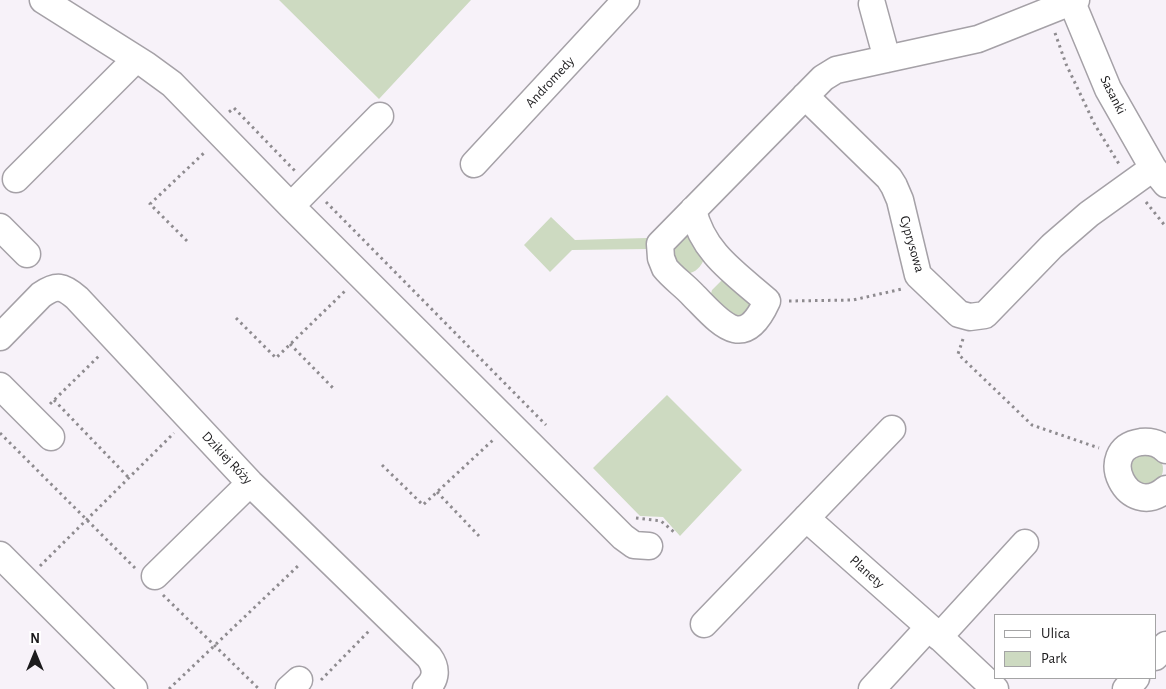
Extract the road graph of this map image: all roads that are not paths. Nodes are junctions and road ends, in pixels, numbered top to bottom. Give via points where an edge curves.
1 (43, 0) edge
2 (626, 0) edge
3 (1073, 1) edge
4 (872, 4) dead end
5 (136, 59) junction
6 (887, 59) junction
7 (805, 96) junction
8 (380, 116) dead end
9 (474, 164) dead end
10 (1160, 176) edge
11 (16, 179) dead end
12 (291, 206) junction
13 (693, 210) junction
14 (0, 227) edge
15 (27, 254) dead end
16 (723, 263) junction
17 (692, 294) junction
18 (0, 337) edge
19 (0, 386) edge
20 (42, 429) road end
21 (892, 429) dead end
22 (1166, 450) edge
23 (250, 483) junction
24 (1166, 489) edge
25 (806, 518) junction
26 (1025, 542) dead end
27 (649, 546) dead end
28 (0, 555) edge
29 (150, 578) road end
30 (704, 624) dead end
31 (934, 632) junction
32 (1166, 645) edge
33 (1156, 656) edge
34 (1135, 679) edge
35 (134, 689) edge
36 (426, 689) edge
37 (872, 689) edge
38 (995, 689) edge
39 (1126, 689) edge

1 - 5 street
2 - 9 street, Andromedy
3 - 6 street via 978,39
3 - 10 street, Sasanki via 1108,89
4 - 6 street
5 - 11 street
5 - 12 street via 172,84
6 - 7 street via 836,70
7 - 10 street, Cyprysowa via 889,178 900,200 918,276 959,314 970,317 985,315 1052,246 1089,214
7 - 13 street
8 - 12 street
12 - 27 street via 623,538 634,545
13 - 16 street via 703,240
13 - 17 street via 660,244 665,268
14 - 15 street
16 - 17 street
16 - 17 street via 767,301 753,322 746,329 736,330 719,322
18 - 23 street, Dzikiej Róży via 40,295 59,287 67,290
19 - 20 street
21 - 25 street
22 - 24 street via 1159,444 1134,444 1125,449 1117,465 1120,482 1132,494 1158,496
23 - 29 street
23 - 36 street, Dzikiej Róży via 433,662 434,678
25 - 30 street
25 - 31 street, Planety
26 - 31 street
28 - 35 street
31 - 37 street
31 - 38 street, Planety
32 - 33 street
34 - 39 street

